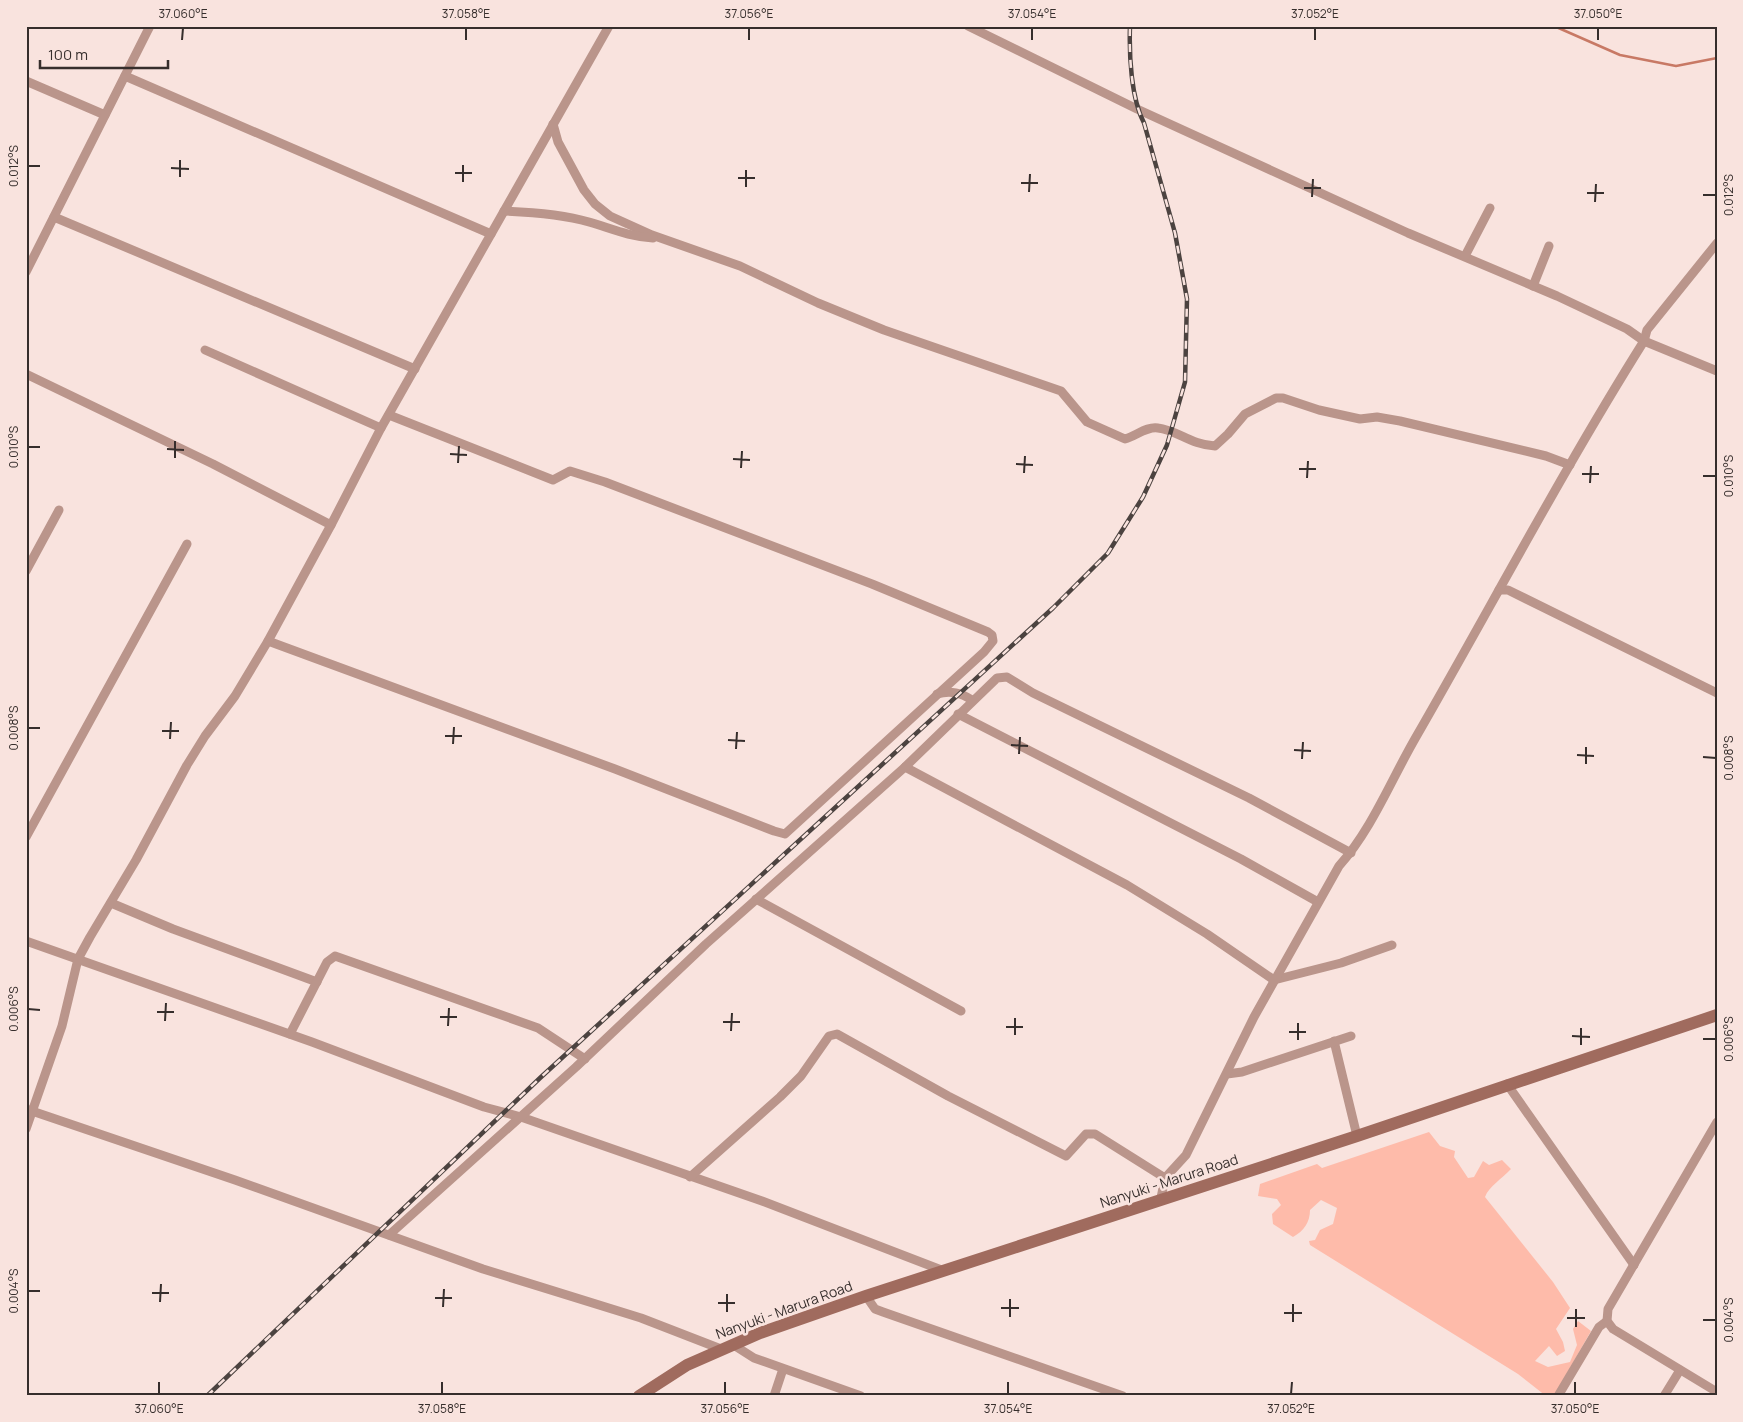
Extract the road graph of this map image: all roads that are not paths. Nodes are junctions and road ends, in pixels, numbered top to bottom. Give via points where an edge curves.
1 (150, 26) edge
2 (609, 26) edge
3 (968, 26) edge
4 (125, 76) junction
5 (26, 81) edge
6 (105, 115) junction
7 (553, 124) junction
8 (1490, 208) dead end
9 (504, 211) junction
10 (54, 217) junction
11 (491, 234) junction
12 (666, 239) junction
13 (1717, 243) edge
14 (1550, 246) dead end
15 (1465, 256) junction
16 (26, 272) edge
17 (1534, 286) junction
18 (1644, 341) junction
19 (205, 350) dead end
20 (415, 369) junction
21 (1717, 371) edge
22 (26, 374) edge
23 (389, 415) junction
24 (381, 428) junction
25 (1570, 466) junction
26 (59, 510) dead end
27 (331, 525) junction
28 (187, 544) dead end
29 (26, 571) edge
30 (1499, 590) junction
31 (268, 641) junction
32 (1717, 693) edge
33 (935, 695) junction
34 (972, 700) junction
35 (958, 714) junction
36 (905, 767) junction
37 (26, 837) edge
38 (1351, 853) junction
39 (756, 900) junction
40 (1318, 902) junction
41 (111, 903) junction
42 (26, 941) edge
43 (1392, 945) dead end
44 (78, 959) junction
45 (1274, 980) junction
46 (318, 982) junction
47 (961, 1011) dead end
48 (1717, 1015) edge
49 (290, 1034) junction
50 (1351, 1036) dead end
51 (1334, 1041) junction
52 (585, 1059) junction
53 (1227, 1074) junction
54 (1507, 1084) junction
55 (29, 1110) edge
56 (521, 1117) junction
57 (1717, 1122) edge
58 (26, 1129) edge
59 (1357, 1136) junction
60 (690, 1177) junction
61 (1165, 1178) junction
62 (1161, 1198) junction
63 (389, 1235) junction
64 (1634, 1265) junction
65 (944, 1271) junction
66 (866, 1296) junction
67 (1607, 1321) junction
68 (726, 1346) junction
69 (783, 1369) junction
70 (1680, 1370) junction
71 (1717, 1392) edge
72 (640, 1395) edge
73 (774, 1396) edge
74 (861, 1396) edge
75 (1123, 1396) edge
76 (1558, 1396) edge
77 (1664, 1396) edge

1 - 4 street
2 - 7 street
3 - 15 street via 1137,109
4 - 6 street
4 - 11 street
5 - 6 street
6 - 10 street
7 - 9 street
7 - 12 street via 571,167 595,204 610,216
8 - 15 street
9 - 11 street
9 - 12 street via 588,221 629,236
10 - 16 street
10 - 20 street
11 - 20 street
12 - 25 street via 740,266 884,330 1061,391 1087,422 1125,439 1147,429 1159,428 1189,441 1214,446 1245,414 1266,402 1283,398 1360,419 1377,417 1400,421 1546,456
13 - 18 street via 1646,330
14 - 17 street
15 - 17 street
17 - 18 street via 1627,329
18 - 21 street
18 - 25 street
19 - 24 street
20 - 23 street
22 - 27 street
23 - 24 street
23 - 33 street via 553,480 570,471 597,479 872,584 992,635 991,646
24 - 27 street
25 - 30 street
26 - 29 street
27 - 31 street
28 - 37 street
30 - 32 street via 1508,590
30 - 38 street
31 - 33 street via 785,834
31 - 41 street via 187,765
33 - 34 street via 960,693
34 - 35 street
34 - 38 street via 997,678 1008,677 1033,693 1301,824
35 - 36 street
35 - 40 street
36 - 39 street
36 - 45 street via 1127,885
38 - 40 street via 1339,866
39 - 47 street
39 - 52 street
40 - 45 street
41 - 44 street
41 - 46 street
42 - 44 street
43 - 45 street via 1341,963
44 - 49 street
44 - 55 street via 62,1026
45 - 53 street
46 - 49 street
46 - 52 street via 331,957 342,957 538,1028
48 - 54 street, Nanyuki - Marura Road
49 - 56 street via 484,1107
50 - 51 street
51 - 53 street via 1242,1072
51 - 59 street
52 - 56 street
53 - 61 street via 1186,1155
54 - 59 street, Nanyuki - Marura Road
54 - 64 street
55 - 58 street
55 - 63 street
56 - 60 street
56 - 63 street
57 - 64 street
59 - 62 street, Nanyuki - Marura Road
60 - 61 street via 785,1092 813,1062 829,1036 837,1034 948,1096 1066,1156 1086,1134 1095,1134
60 - 65 street via 808,1218
61 - 62 street
62 - 65 street, Nanyuki - Marura Road
63 - 68 street via 483,1269
64 - 67 street via 1608,1309
65 - 66 street, Nanyuki - Marura Road
66 - 68 street, Nanyuki - Marura Road
66 - 75 street via 875,1309
67 - 70 street via 1613,1329
67 - 76 street via 1599,1327
68 - 69 street
68 - 72 street, Nanyuki - Marura Road via 687,1364
69 - 73 street
69 - 74 street
70 - 71 street
70 - 77 street

